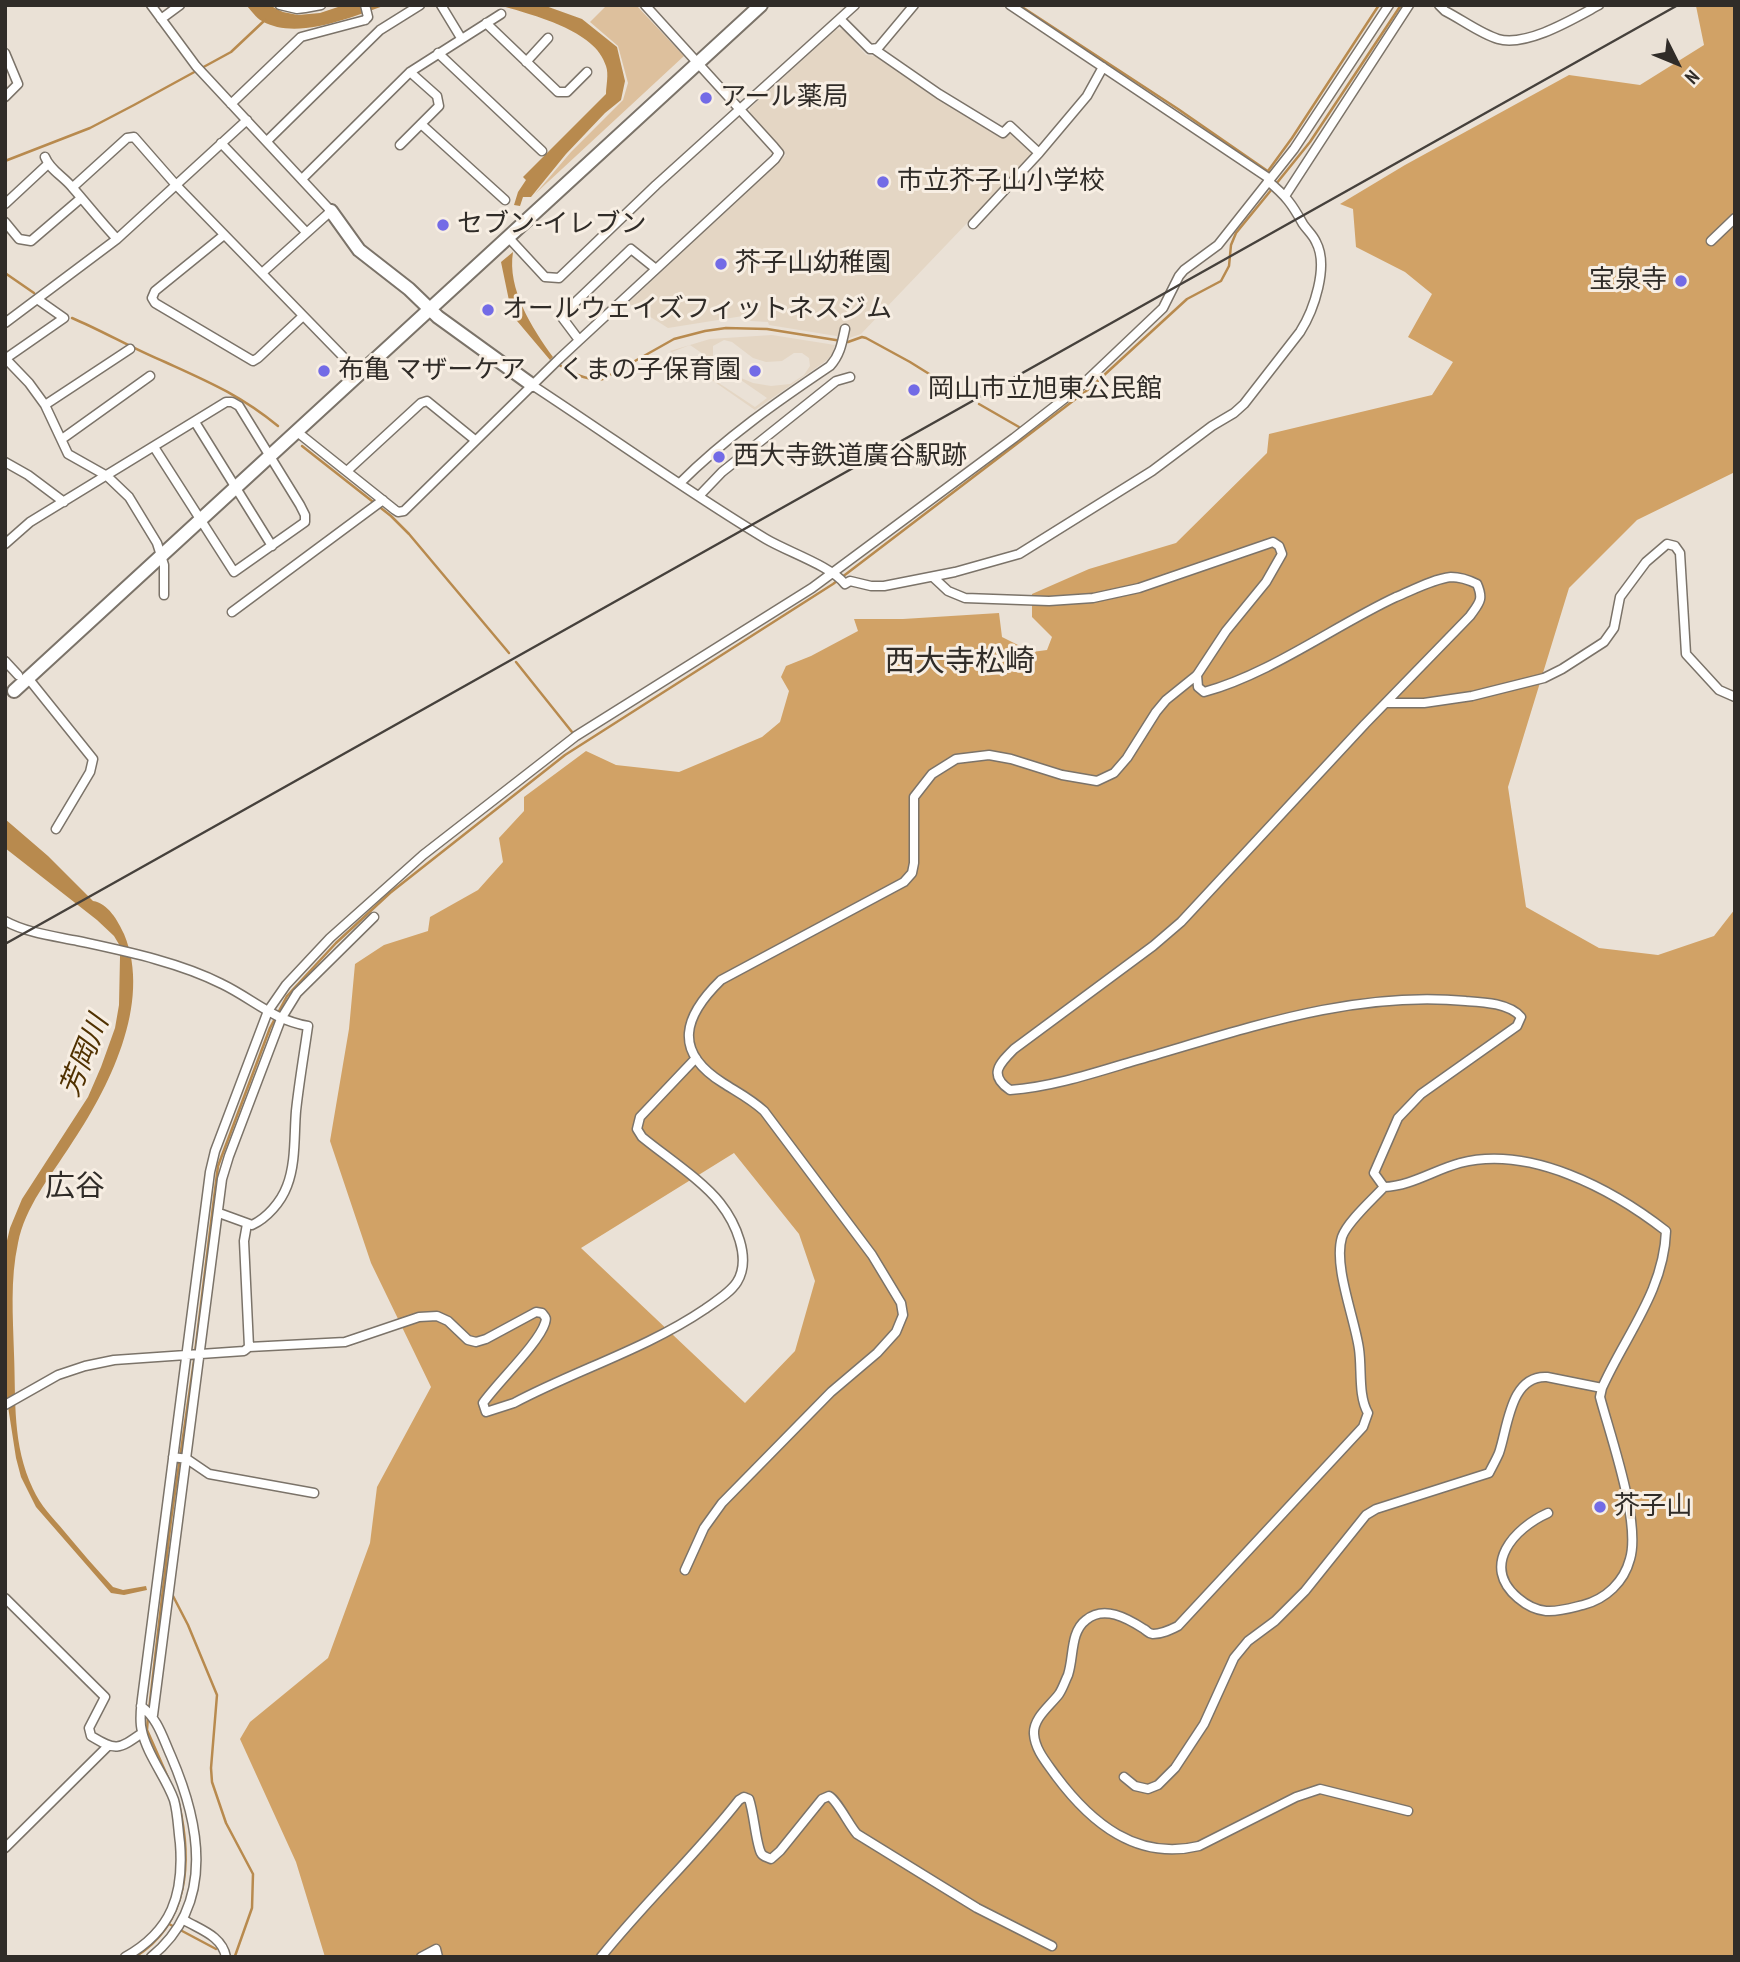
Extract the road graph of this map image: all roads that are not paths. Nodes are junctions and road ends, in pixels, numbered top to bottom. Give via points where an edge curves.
1 (151, 5) edge
2 (180, 5) edge
3 (280, 5) edge
4 (321, 5) edge
5 (420, 5) edge
6 (441, 5) edge
7 (645, 5) edge
8 (761, 5) edge
9 (855, 5) edge
10 (914, 5) edge
11 (1010, 5) edge
12 (1389, 5) edge
13 (1409, 5) edge
14 (1439, 5) edge
15 (1599, 5) edge
16 (305, 7) edge
17 (366, 13) edge
18 (501, 14) dead end
19 (160, 19) junction
20 (840, 19) junction
21 (486, 23) junction
22 (377, 32) junction
23 (461, 38) junction
24 (548, 38) dead end
25 (874, 49) junction
26 (5, 53) edge
27 (438, 53) junction
28 (526, 62) junction
29 (697, 63) junction
30 (1103, 67) junction
31 (410, 72) junction
32 (587, 72) dead end
33 (5, 97) edge
34 (231, 104) junction
35 (740, 110) junction
36 (247, 120) junction
37 (421, 124) junction
38 (267, 141) junction
39 (221, 143) junction
40 (400, 145) dead end
41 (542, 152) dead end
42 (1039, 153) junction
43 (302, 179) junction
44 (1272, 183) junction
45 (176, 185) junction
46 (72, 187) junction
47 (1285, 195) junction
48 (80, 199) junction
49 (505, 200) dead end
50 (5, 204) edge
51 (331, 211) junction
52 (1735, 219) edge
53 (5, 222) edge
54 (973, 224) dead end
55 (306, 232) junction
56 (224, 235) junction
57 (508, 237) junction
58 (117, 239) junction
59 (1711, 241) dead end
60 (656, 269) junction
61 (262, 273) junction
62 (37, 299) junction
63 (429, 308) junction
64 (303, 316) junction
65 (5, 323) edge
66 (843, 337) dead end
67 (579, 340) junction
68 (130, 349) dead end
69 (6, 358) edge
70 (359, 373) junction
71 (150, 376) dead end
72 (850, 377) dead end
73 (532, 385) junction
74 (45, 405) junction
75 (195, 422) junction
76 (296, 431) junction
77 (62, 439) junction
78 (475, 440) junction
79 (154, 447) junction
80 (269, 455) junction
81 (5, 462) edge
82 (347, 471) junction
83 (107, 476) junction
84 (680, 483) junction
85 (235, 487) junction
86 (699, 496) junction
87 (64, 502) junction
88 (380, 503) junction
89 (200, 519) junction
90 (5, 544) edge
91 (272, 546) junction
92 (161, 555) junction
93 (838, 576) junction
94 (933, 577) junction
95 (163, 595) dead end
96 (232, 612) dead end
97 (5, 661) edge
98 (1198, 675) junction
99 (23, 676) junction
100 (14, 691) dead end
101 (1735, 696) edge
102 (1386, 703) junction
103 (56, 829) dead end
104 (374, 916) dead end
105 (5, 921) edge
106 (275, 1015) junction
107 (696, 1058) junction
108 (1384, 1187) junction
109 (219, 1213) junction
110 (247, 1224) junction
111 (248, 1347) junction
112 (195, 1353) junction
113 (1601, 1388) junction
114 (5, 1405) edge
115 (180, 1458) junction
116 (314, 1493) dead end
117 (1548, 1513) dead end
118 (685, 1570) dead end
119 (5, 1598) edge
120 (148, 1711) junction
121 (142, 1734) junction
122 (107, 1746) junction
123 (1124, 1777) dead end
124 (1408, 1811) dead end
125 (5, 1848) edge
126 (180, 1926) junction
127 (1052, 1946) dead end
128 (125, 1957) edge
129 (151, 1957) edge
130 (226, 1957) edge
131 (421, 1957) edge
132 (438, 1957) edge
133 (601, 1957) edge

1 - 19 street
2 - 19 street
3 - 16 street
4 - 16 street
5 - 22 street
6 - 23 street
7 - 29 street
8 - 29 street
9 - 20 street
10 - 25 street
11 - 30 street
12 - 44 street
13 - 47 street
14 - 15 street via 1488,35 1521,41
17 - 22 street
17 - 34 street via 301,37
18 - 21 street
19 - 34 street
20 - 25 street
20 - 35 street
21 - 23 street
21 - 28 street
22 - 38 street
23 - 27 street
24 - 28 street
25 - 42 street via 1003,133 1010,126
26 - 33 street via 18,84
27 - 31 street
27 - 41 street
28 - 32 street via 558,92 567,92
29 - 35 street
29 - 57 street
30 - 42 street via 1087,96
30 - 44 street
31 - 37 street via 437,96 439,106
31 - 43 street
34 - 36 street
35 - 57 street via 559,278 545,277
35 - 60 street via 779,153
36 - 38 street
36 - 39 street
37 - 40 street
37 - 49 street
38 - 43 street
39 - 45 street
39 - 55 street
42 - 54 street
43 - 51 street
44 - 47 street
44 - 93 street via 1217,245 1179,276 1163,308 1090,377
45 - 46 street via 134,137 127,138
45 - 56 street
45 - 58 street
46 - 48 street
46 - 50 street via 46,161
47 - 94 street via 1317,243 1318,289 1300,332 1244,404 1152,471 1019,554
48 - 53 street via 31,242 19,239
48 - 58 street
51 - 55 street
51 - 63 street via 359,250
52 - 59 street
55 - 61 street
56 - 61 street
56 - 64 street via 155,291 155,303 253,360
57 - 63 street
58 - 62 street
60 - 67 street
60 - 67 street via 631,249 561,316
61 - 64 street
62 - 65 street
62 - 69 street via 64,318
63 - 70 street
63 - 73 street
64 - 70 street
66 - 84 street via 830,366 780,399
67 - 73 street
68 - 74 street
69 - 74 street
70 - 76 street
71 - 77 street
72 - 86 street via 836,381 722,472
73 - 78 street
73 - 84 street
74 - 77 street
75 - 79 street
75 - 80 street via 232,402
75 - 85 street
76 - 80 street
76 - 82 street
77 - 83 street via 68,454
78 - 82 street via 427,401
78 - 88 street via 404,511
79 - 83 street
79 - 89 street
80 - 85 street
80 - 91 street via 305,515 305,522
81 - 87 street
82 - 88 street
83 - 87 street
83 - 92 street via 129,497
84 - 86 street
85 - 89 street
85 - 91 street
86 - 93 street via 768,540
87 - 90 street
88 - 96 street
89 - 91 street via 234,572
89 - 92 street
92 - 95 street
92 - 99 street
93 - 94 street via 845,584 871,586
93 - 106 street via 576,736 423,855 330,938 286,985
94 - 98 street via 965,598 1049,601 1093,597 1139,588 1273,542 1282,554 1279,563
97 - 99 street
98 - 102 street via 1198,687 1205,692 1222,687 1420,586 1452,577 1477,584 1482,594 1470,616
98 - 107 street via 1166,700 1114,773 1097,781 989,755 956,759 932,774 914,797 912,873 886,893 721,980 691,1018 688,1039
99 - 100 street
99 - 103 street via 93,759
101 - 102 street via 1719,690 1686,654 1681,553 1667,544 1646,562 1620,597 1614,628 1604,642 1562,669 1544,678 1472,695 1424,703
102 - 108 street via 1181,922 1014,1049 998,1070 1000,1083 1010,1090 1067,1080 1345,1004 1442,999 1517,1012 1521,1017 1517,1026 1421,1094 1398,1118 1374,1173
104 - 106 street
105 - 106 street via 208,977
106 - 109 street via 225,1168
106 - 110 street via 308,1026 289,1180 278,1204 260,1221
106 - 112 street via 212,1161
107 - 111 street via 640,1117 637,1129 642,1138 711,1192 742,1247 737,1282 687,1321 486,1412 483,1404 545,1324 542,1313 476,1342 437,1316 419,1317 345,1342
107 - 118 street via 709,1073 764,1111 872,1255 901,1303 903,1315 896,1332 877,1353 831,1392 722,1503 704,1528
108 - 113 street via 1458,1164 1515,1159 1595,1185 1666,1231 1657,1280
108 - 124 street via 1342,1238 1344,1282 1368,1413 1363,1427 1178,1626 1150,1634 1111,1613 1100,1613 1082,1623 1060,1692 1041,1714 1034,1734 1040,1753 1075,1801 1102,1826 1126,1840 1159,1850 1199,1846 1320,1789
109 - 110 street
109 - 112 street
110 - 111 street
111 - 112 street via 239,1352
112 - 114 street via 85,1366 58,1375
112 - 115 street
112 - 115 street
113 - 117 street via 1632,1536 1630,1560 1611,1591 1599,1601 1545,1611 1521,1601 1502,1581 1503,1557 1511,1539
113 - 123 street via 1547,1377 1528,1380 1516,1396 1489,1473 1366,1515 1305,1591 1234,1658 1204,1724 1175,1768 1149,1789
115 - 116 street via 209,1474
115 - 120 street
115 - 120 street
119 - 122 street via 105,1697 89,1731
120 - 121 street
120 - 126 street via 183,1783 191,1813 196,1880
121 - 122 street via 123,1747
121 - 128 street via 174,1801 181,1878 166,1922
122 - 125 street
126 - 129 street
126 - 130 street via 219,1940
127 - 133 street via 977,1908 857,1834 829,1796 822,1798 780,1851 766,1858 749,1799 744,1797
131 - 132 street via 436,1949

